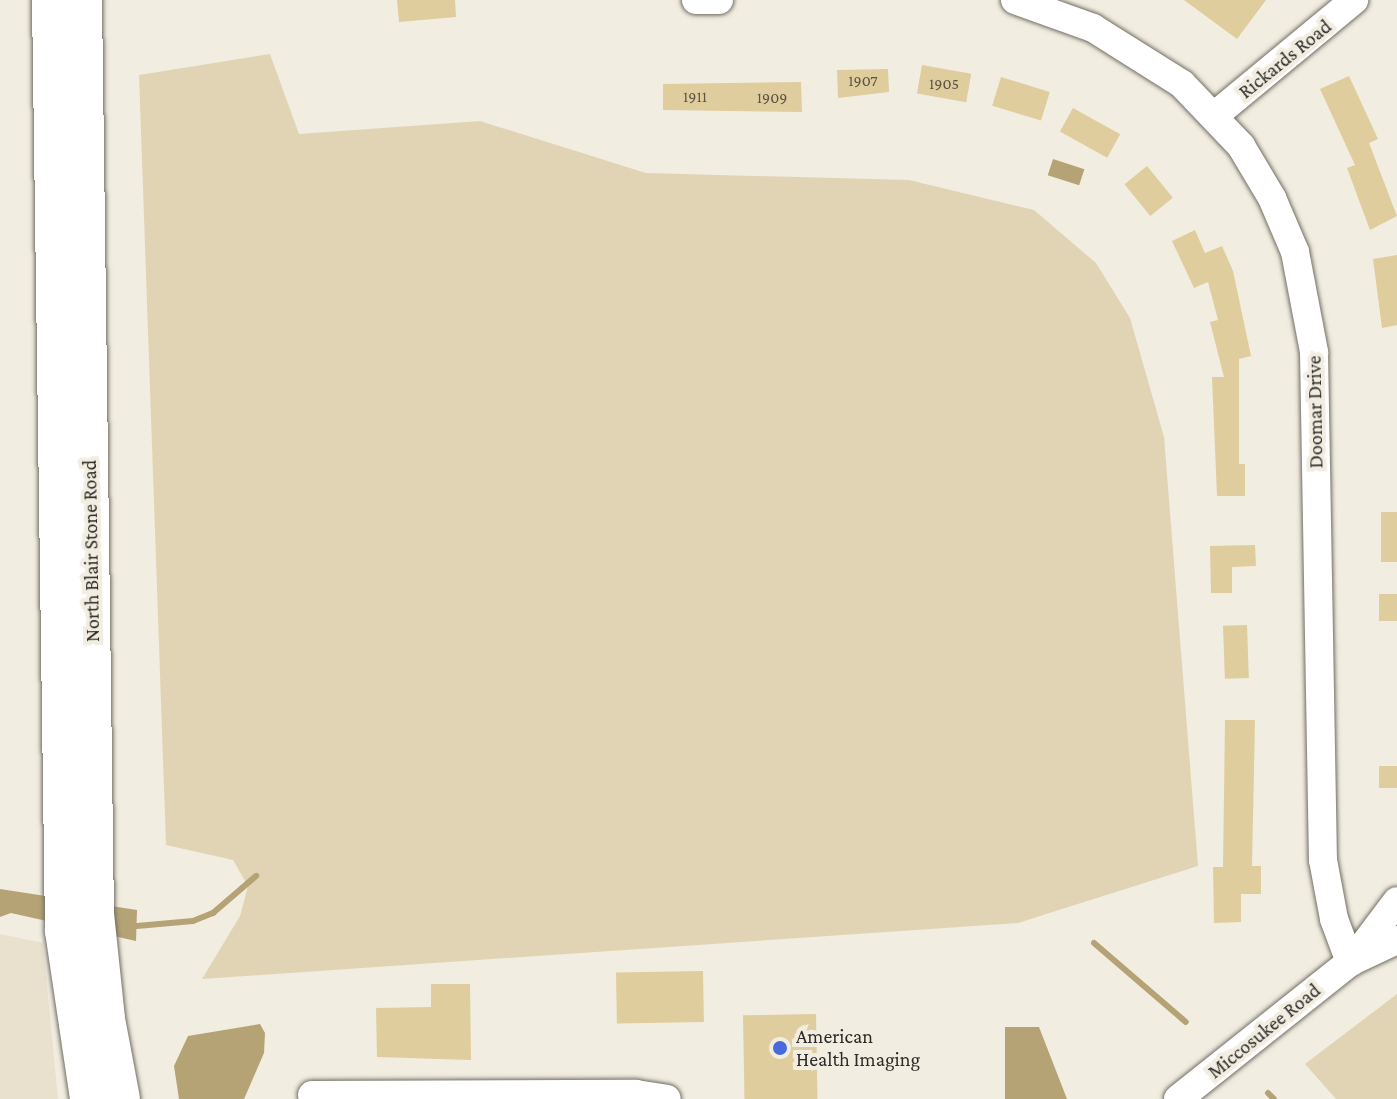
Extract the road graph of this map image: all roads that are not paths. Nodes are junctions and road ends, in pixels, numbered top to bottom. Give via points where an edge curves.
1 (50, 0) edge
2 (84, 0) edge
3 (696, 0) edge
4 (719, 0) edge
5 (1015, 0) edge
6 (1354, 0) edge
7 (1052, 6) edge
8 (1214, 116) junction
9 (1397, 901) edge
10 (1397, 940) edge
11 (1350, 962) junction
12 (86, 981) junction
13 (1189, 1090) edge
14 (312, 1095) dead end
15 (88, 1099) edge
16 (122, 1099) edge
17 (667, 1099) edge

1 - 12 main road, North Blair Stone Road via 60,827
2 - 12 main road, North Blair Stone Road via 96,914
3 - 4 street
5 - 7 street, Doomar Drive
6 - 8 street, Rickards Road
7 - 8 street, Doomar Drive via 1143,56
8 - 11 street, Doomar Drive via 1241,146 1272,198 1307,299 1314,352 1323,860 1334,919
9 - 11 street, Miccosukee Road
10 - 11 street, Miccosukee Road
11 - 13 street, Miccosukee Road
12 - 15 main road, North Blair Stone Road
12 - 16 main road, North Blair Stone Road
14 - 17 street via 636,1094

